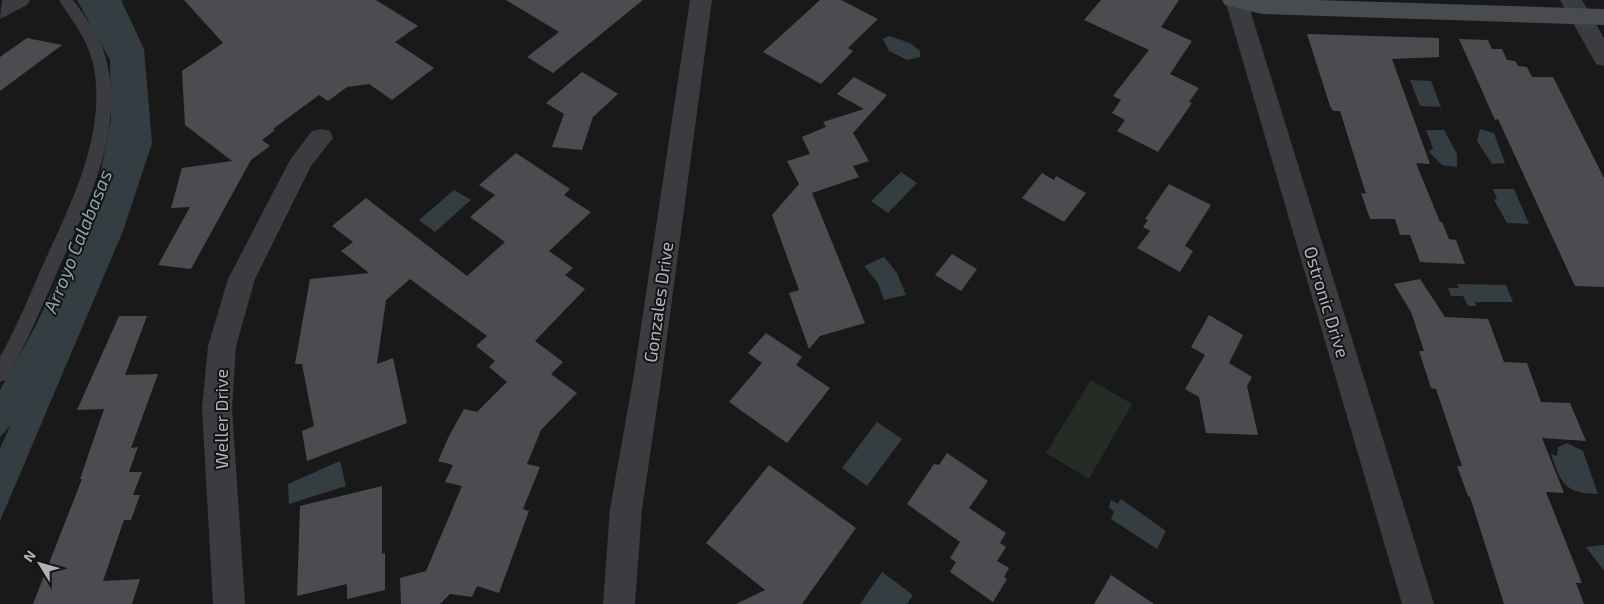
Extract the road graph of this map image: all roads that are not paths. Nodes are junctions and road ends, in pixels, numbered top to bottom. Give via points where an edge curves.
1 (19, 0) edge
2 (66, 0) edge
3 (700, 0) edge
4 (1235, 0) edge
5 (1576, 8) edge
6 (0, 11) edge
7 (1604, 18) edge
8 (1604, 58) edge
9 (321, 138) dead end
10 (0, 374) edge
11 (229, 604) edge
12 (619, 604) edge
13 (1418, 604) edge

1 - 6 street
2 - 10 lane via 87,27 102,75 103,111 97,155 84,194
3 - 12 street, Gonzales Drive via 626,509
4 - 5 street via 1262,6
4 - 13 street, Ostronic Drive
5 - 7 street
5 - 8 street
9 - 11 street, Weller Drive via 302,160 242,279 222,346 217,408

